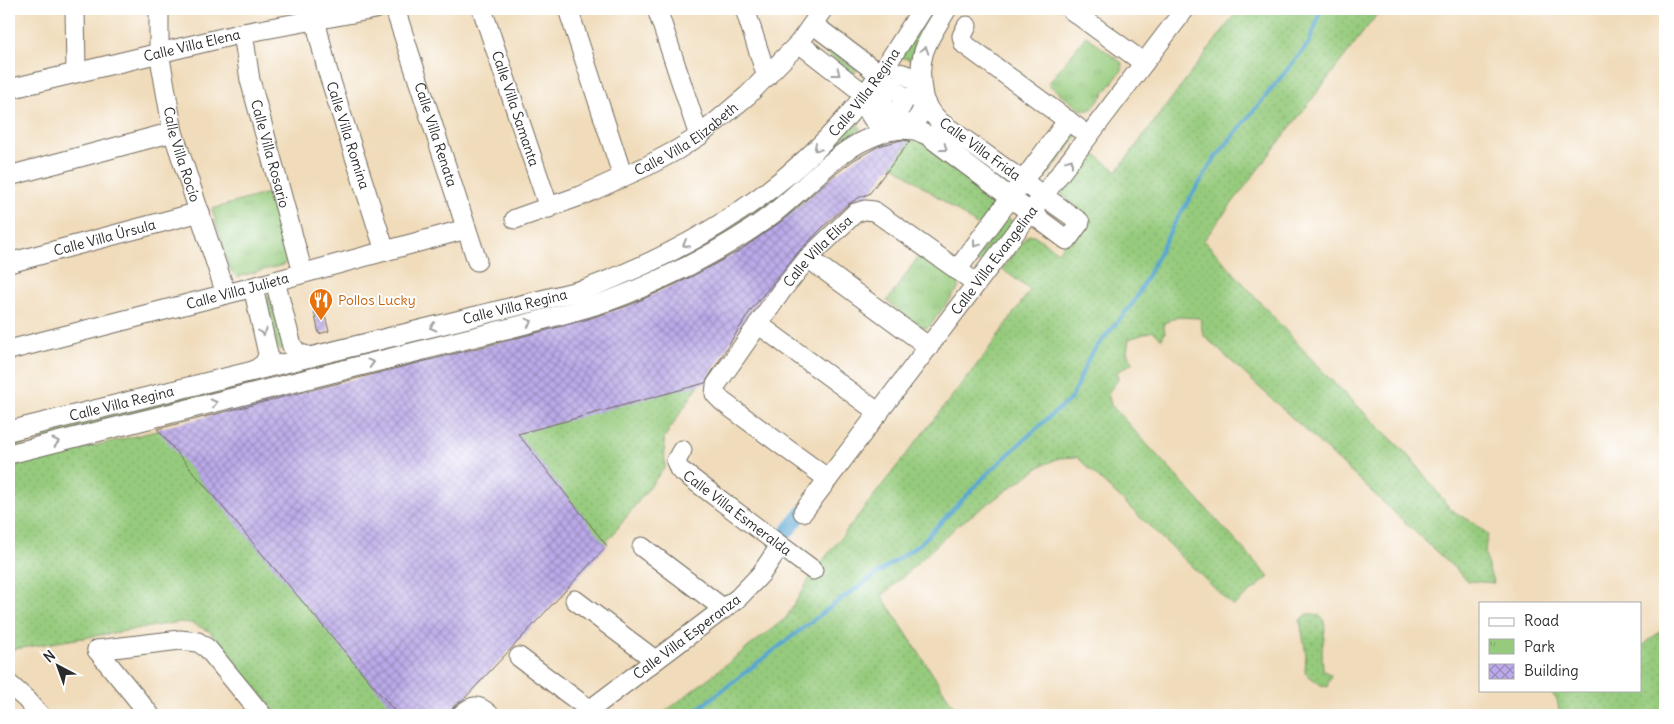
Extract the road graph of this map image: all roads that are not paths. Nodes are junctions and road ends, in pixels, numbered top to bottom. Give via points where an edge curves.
1 (75, 9) edge
2 (158, 9) edge
3 (375, 9) edge
4 (395, 9) edge
5 (482, 9) edge
6 (568, 9) edge
7 (657, 9) edge
8 (745, 9) edge
9 (922, 9) edge
10 (947, 9) edge
11 (1070, 9) edge
12 (1185, 9) edge
13 (818, 17) edge
14 (316, 19) junction
15 (967, 26) dead end
16 (243, 33) junction
17 (799, 44) junction
18 (159, 52) junction
19 (1144, 63) junction
20 (76, 72) junction
21 (766, 77) junction
22 (9, 89) edge
23 (893, 101) junction
24 (1068, 120) junction
25 (174, 132) junction
26 (699, 136) junction
27 (1089, 136) junction
28 (9, 176) edge
29 (623, 177) junction
30 (1025, 196) junction
31 (549, 208) junction
32 (200, 212) junction
33 (515, 219) dead end
34 (466, 228) junction
35 (385, 251) junction
36 (808, 258) junction
37 (477, 261) dead end
38 (9, 263) edge
39 (957, 270) junction
40 (303, 274) junction
41 (275, 281) junction
42 (976, 284) junction
43 (253, 287) junction
44 (226, 294) junction
45 (758, 324) junction
46 (929, 347) junction
47 (9, 350) edge
48 (315, 356) junction
49 (282, 360) junction
50 (254, 372) junction
51 (320, 377) junction
52 (254, 394) junction
53 (879, 412) junction
54 (9, 431) edge
55 (682, 450) dead end
56 (9, 454) edge
57 (828, 479) junction
58 (803, 512) dead end
59 (642, 546) dead end
60 (780, 546) junction
61 (813, 570) dead end
62 (575, 600) dead end
63 (724, 609) junction
64 (519, 657) dead end
65 (656, 660) junction
66 (9, 684) edge
67 (586, 712) edge
68 (40, 715) edge
69 (150, 715) edge
70 (262, 715) edge
71 (461, 715) edge
72 (490, 715) edge

1 - 20 street
2 - 18 street, Calle Villa Rocío
3 - 14 street, Calle Villa Elena
4 - 34 street, Calle Villa Renata
5 - 31 street, Calle Villa Samanta
6 - 29 street
7 - 26 street
8 - 21 street
9 - 23 street, Calle Villa Regina
23 -> 10 street, Calle Villa Regina via 920,73 922,56
11 - 19 street
12 - 19 street, Calle Villa Evangelina
13 - 17 street, Calle Villa Elizabeth
13 - 23 street, Calle Villa Frida via 871,68
14 - 16 street, Calle Villa Elena
14 - 35 street, Calle Villa Romina via 328,69
15 - 24 street via 963,33 964,44
16 - 18 street, Calle Villa Elena
16 - 40 street, Calle Villa Rosario via 250,80
17 - 21 street, Calle Villa Elizabeth
17 -> 23 street, Calle Villa Frida via 855,86
18 - 20 street, Calle Villa Elena
18 - 25 street, Calle Villa Rocío
19 - 27 street, Calle Villa Evangelina
20 - 22 street, Calle Villa Elena
21 - 26 street, Calle Villa Elizabeth
23 -> 30 street, Calle Villa Frida via 914,130
23 - 30 street, Calle Villa Frida via 929,110
23 -> 48 street, Calle Villa Regina via 827,138 781,181 712,230 656,260 586,289
51 -> 23 street, Calle Villa Regina via 598,304 665,277 730,242 773,214 849,149 875,135
24 - 27 street
24 - 30 street, Calle Villa Evangelina
25 - 28 street
25 - 32 street, Calle Villa Rocío
26 - 29 street, Calle Villa Elizabeth
30 -> 27 street, Calle Villa Evangelina
29 - 31 street, Calle Villa Elizabeth
30 -> 39 street, Calle Villa Evangelina
30 - 42 street, Calle Villa Evangelina
31 - 33 street, Calle Villa Elizabeth
32 - 38 street, Calle Villa Úrsula
32 - 44 street, Calle Villa Rocío
34 - 35 street, Calle Villa Julieta
34 - 37 street, Calle Villa Renata
35 - 40 street, Calle Villa Julieta
36 - 39 street, Calle Villa Elisa via 855,213 870,210
36 - 45 street, Calle Villa Elisa
36 - 46 street
39 - 42 street, Calle Villa Elisa
40 - 41 street, Calle Villa Julieta
41 - 43 street, Calle Villa Julieta
41 - 49 street
42 - 46 street, Calle Villa Evangelina
43 - 44 street, Calle Villa Julieta
43 -> 49 street
44 - 47 street, Calle Villa Julieta
45 - 53 street
45 - 57 street, Calle Villa Elisa via 716,385 715,394
46 - 53 street, Calle Villa Evangelina
48 - 49 street, Calle Villa Regina
48 - 51 street via 311,367
49 - 50 street via 265,363
49 - 51 street via 297,378
49 - 52 street via 270,386
50 - 52 street via 263,375 265,383
50 - 54 street, Calle Villa Regina
51 - 52 street, Calle Villa Regina
56 -> 52 street, Calle Villa Regina
53 - 57 street, Calle Villa Evangelina
55 - 60 street, Calle Villa Esmeralda via 676,462 679,469
57 - 58 street, Calle Villa Evangelina
59 - 63 street
60 - 61 street, Calle Villa Esmeralda
60 - 63 street, Calle Villa Esperanza via 761,574
62 - 65 street
63 - 65 street, Calle Villa Esperanza
64 - 67 street
65 - 67 street, Calle Villa Esperanza
66 - 68 street
69 - 70 street via 103,653 180,640 198,642 208,649
71 - 72 street via 474,706

